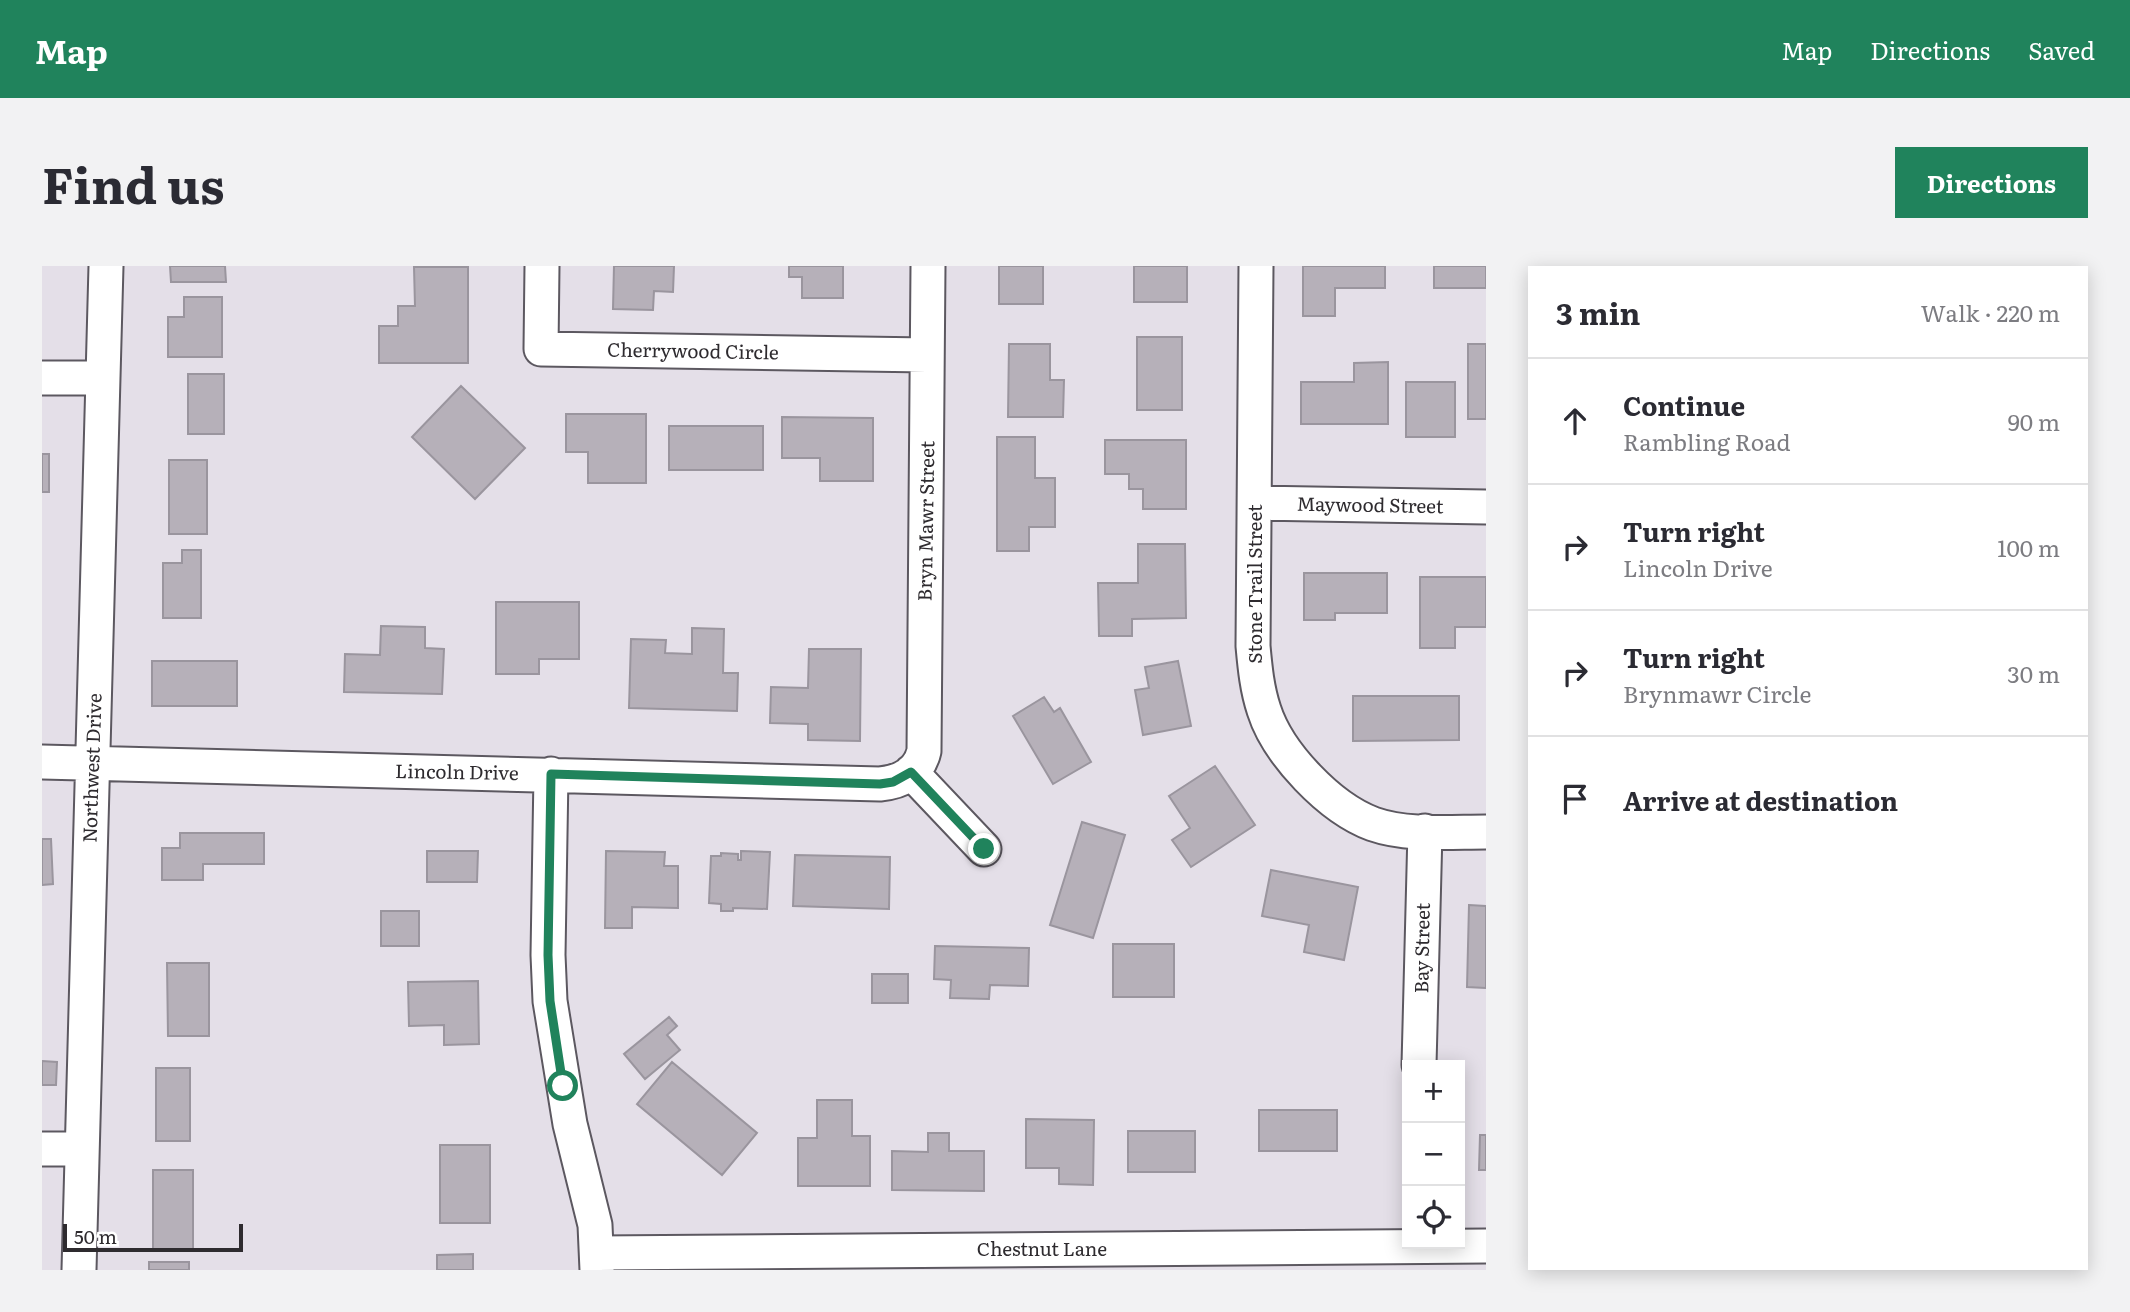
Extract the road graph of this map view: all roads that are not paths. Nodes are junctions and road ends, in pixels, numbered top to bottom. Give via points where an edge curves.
1 (106, 266) edge
2 (542, 266) edge
3 (928, 266) edge
4 (1256, 266) edge
5 (928, 355) junction
6 (42, 378) edge
7 (103, 378) junction
8 (1255, 503) junction
9 (1486, 507) edge
10 (42, 762) edge
11 (92, 762) junction
12 (911, 772) junction
13 (551, 774) junction
14 (1425, 831) junction
15 (1486, 832) edge
16 (984, 849) dead end
17 (1419, 1060) edge
18 (42, 1149) edge
19 (82, 1149) junction
20 (1486, 1246) edge
21 (1415, 1253) edge
22 (597, 1261) edge
23 (79, 1270) edge

1 - 7 street, Northwest Drive
2 - 5 street, Cherrywood Circle via 541,349
3 - 5 street, Bryn Mawr Street
4 - 8 street, Stone Trail Street
5 - 12 street, Bryn Mawr Street via 924,751
6 - 7 street
7 - 11 street, Northwest Drive
8 - 9 street, Maywood Street
8 - 14 street, Stone Trail Street via 1253,646 1264,711 1275,736 1312,782 1355,815 1374,824
10 - 11 street, Lincoln Drive
11 - 13 street, Lincoln Drive
11 - 19 street, Northwest Drive
12 - 13 street, Lincoln Drive via 880,784
12 - 16 street
13 - 22 street via 550,1001 568,1111 595,1225
14 - 15 street, Stone Trail Street
14 - 17 street, Bay Street
18 - 19 street
19 - 23 street, Northwest Drive
20 - 21 street, Chestnut Lane
21 - 22 street, Chestnut Lane

